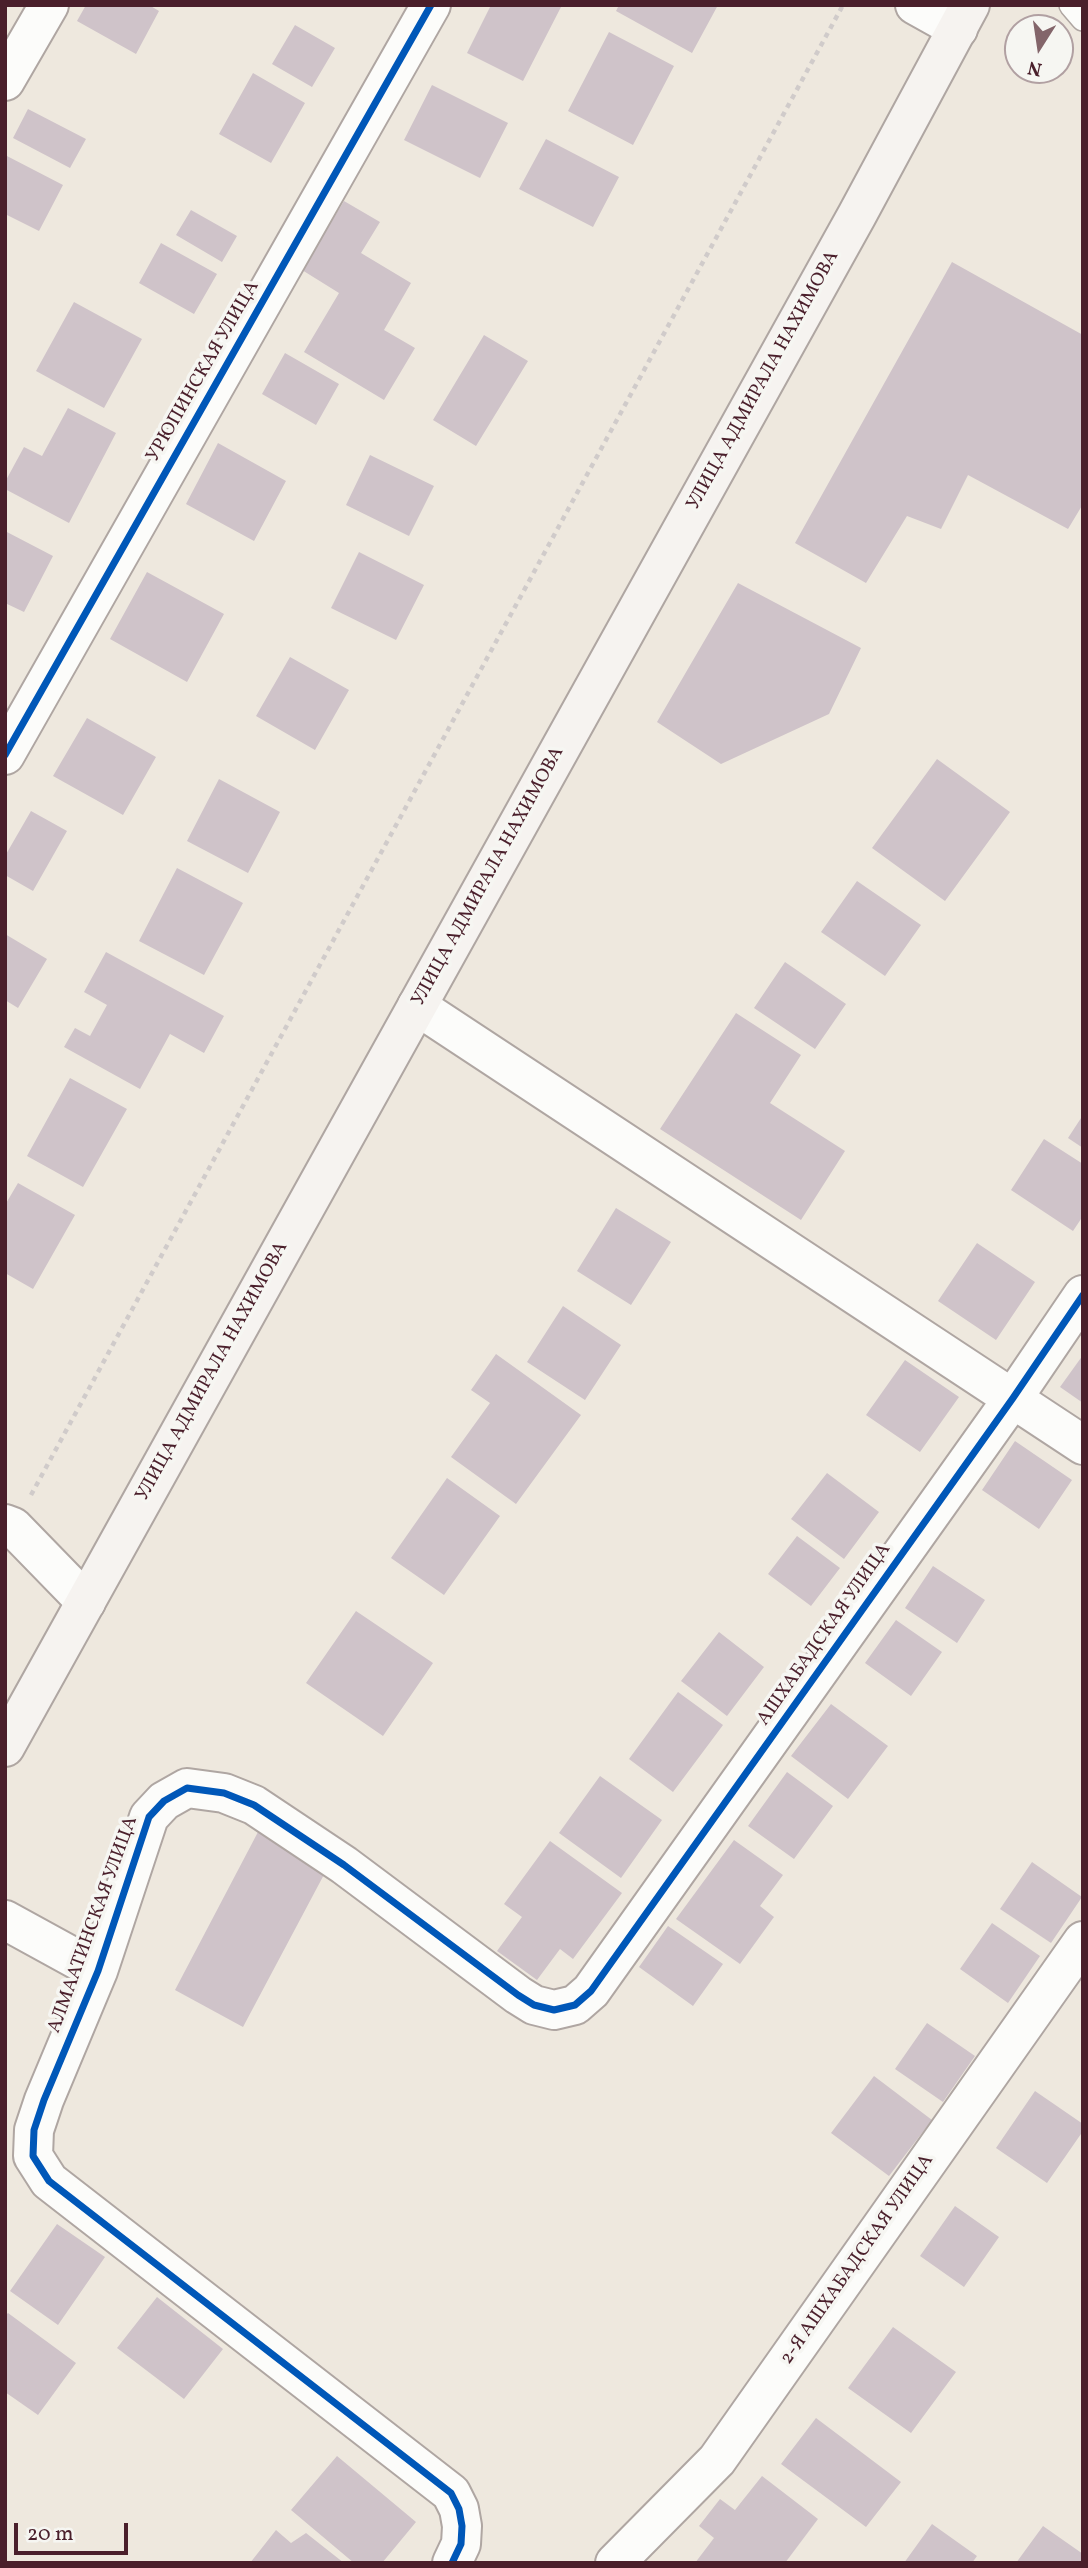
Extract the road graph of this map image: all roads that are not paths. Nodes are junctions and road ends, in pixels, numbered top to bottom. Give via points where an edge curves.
1 (49, 5) edge
2 (431, 5) edge
3 (915, 5) edge
4 (1071, 5) edge
5 (964, 17) edge
6 (1083, 19) edge
7 (5, 81) edge
8 (5, 755) edge
9 (416, 1006) junction
10 (1083, 1295) edge
11 (1013, 1398) junction
12 (1083, 1445) edge
13 (8, 1531) edge
14 (86, 1602) junction
15 (5, 1747) edge
16 (5, 1920) edge
17 (1083, 1941) edge
18 (98, 1971) junction
19 (591, 1992) joint
20 (44, 2100) junction
21 (5, 2122) edge
22 (452, 2563) edge
23 (615, 2563) edge

1 - 7 street
2 - 8 street, УРЮПИНСКАЯ УЛИЦА
3 - 5 street
4 - 6 lane
5 - 9 main road, УЛИЦА АДМИРАЛА НАХИМОВА
9 - 11 street
9 - 14 main road, УЛИЦА АДМИРАЛА НАХИМОВА
10 - 11 street, АШХАБАДСКАЯ УЛИЦА
11 - 12 street
11 - 19 street, АШХАБАДСКАЯ УЛИЦА
13 - 14 street
14 - 15 main road, УЛИЦА АДМИРАЛА НАХИМОВА
16 - 18 street
17 - 23 street, 2-Я АШХАБАДСКАЯ УЛИЦА via 717,2459
18 - 19 street, АЛМААТИНСКАЯ УЛИЦА via 149,1817 175,1794 204,1788 254,1805 534,2005 554,2010 575,2005
18 - 20 street, АЛМААТИНСКАЯ УЛИЦА
20 - 21 street
20 - 22 street, АЛМААТИНСКАЯ УЛИЦА via 34,2130 33,2156 49,2181 451,2493 462,2526

